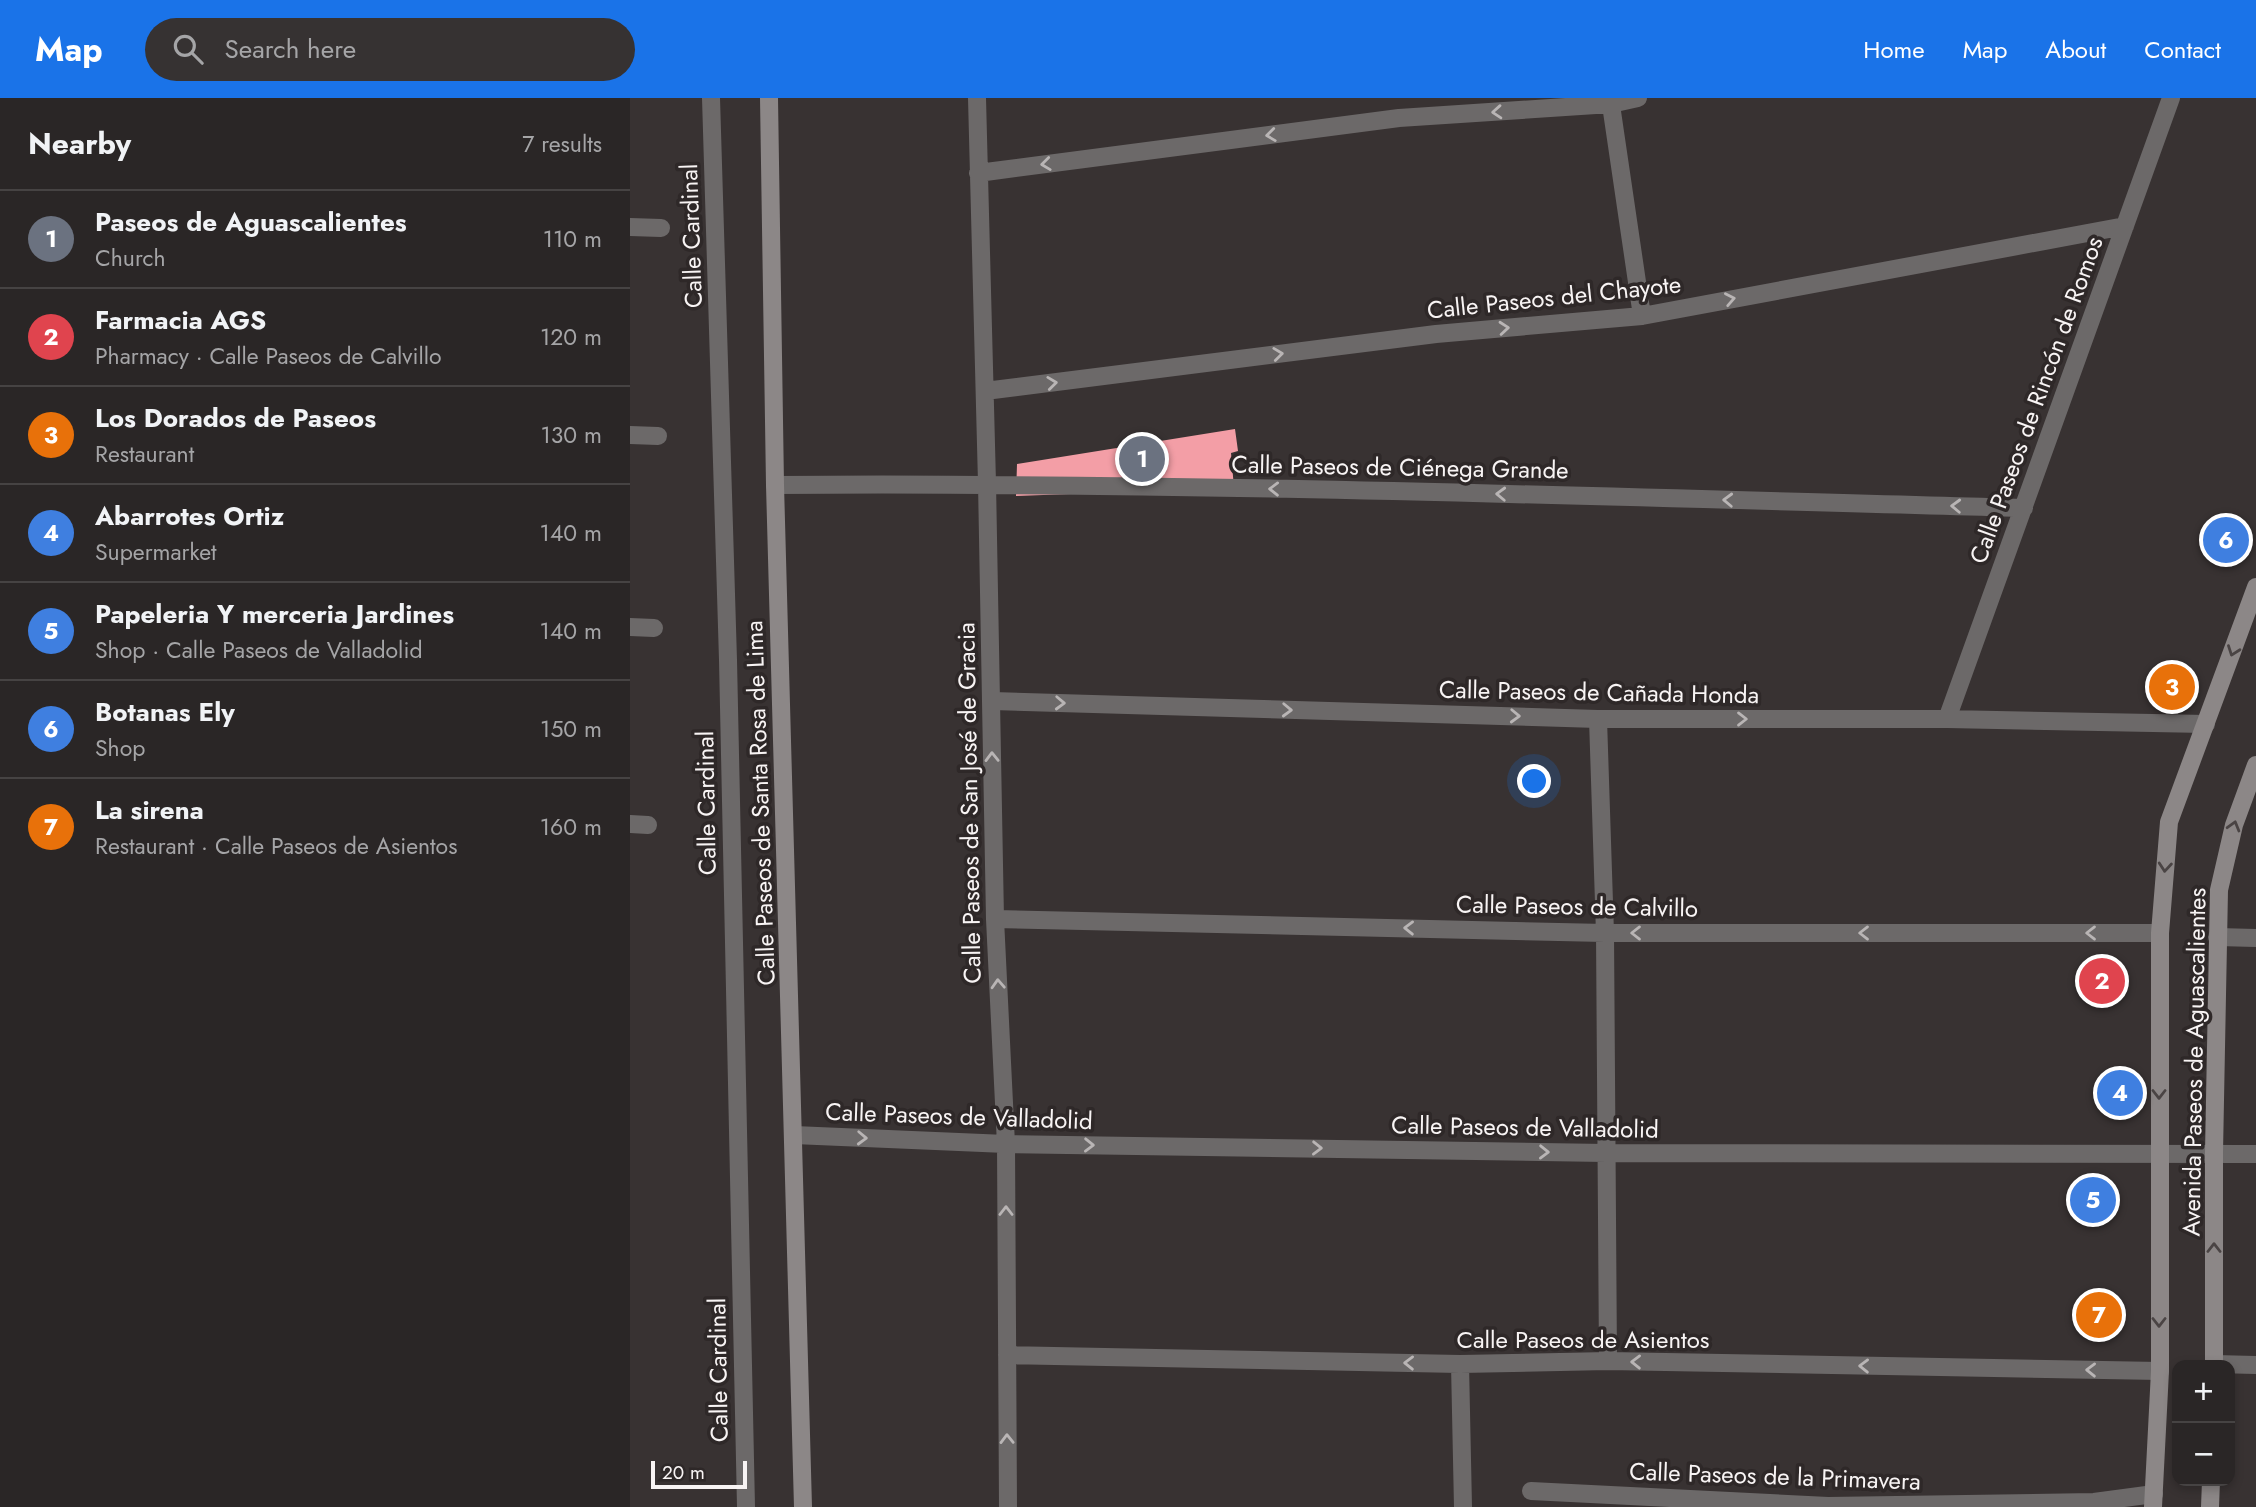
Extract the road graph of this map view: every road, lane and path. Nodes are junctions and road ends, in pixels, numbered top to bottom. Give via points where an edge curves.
1 (711, 98) edge
2 (769, 98) edge
3 (977, 98) edge
4 (1638, 98) edge
5 (2171, 98) edge
6 (1611, 101) edge
7 (978, 173) junction
8 (2125, 226) junction
9 (630, 227) edge
10 (662, 228) dead end
11 (1642, 316) junction
12 (985, 391) junction
13 (630, 435) edge
14 (658, 436) dead end
15 (987, 483) junction
16 (775, 485) junction
17 (2024, 508) junction
18 (2256, 587) edge
19 (630, 627) edge
20 (654, 628) dead end
21 (992, 701) junction
22 (1598, 719) junction
23 (1947, 719) junction
24 (2206, 724) junction
25 (2256, 765) edge
26 (630, 824) edge
27 (649, 825) dead end
28 (995, 919) junction
29 (1605, 933) junction
30 (2160, 933) junction
31 (2217, 937) junction
32 (2256, 938) edge
33 (794, 1135) junction
34 (1006, 1143) junction
35 (2159, 1152) junction
36 (1606, 1153) junction
37 (2214, 1153) junction
38 (2256, 1154) edge
39 (1007, 1355) junction
40 (2214, 1360) edge
41 (1608, 1361) junction
42 (1460, 1364) junction
43 (2235, 1366) edge
44 (2256, 1366) edge
45 (2160, 1371) junction
46 (2211, 1486) edge
47 (1531, 1491) dead end
48 (2153, 1500) edge
49 (2016, 1506) edge
50 (746, 1507) edge
51 (803, 1507) edge
52 (1008, 1507) edge
53 (1463, 1507) edge
54 (1828, 1507) edge
55 (2210, 1507) edge

1 - 50 street, Calle Cardinal
2 - 16 street, Calle Paseos de Santa Rosa de Lima
3 - 7 street, Calle Paseos de San José de Gracia
4 - 6 street
5 - 8 street, Calle Paseos de Rincón de Romos
6 -> 7 street via 1399,118
6 - 11 street
7 - 12 street, Calle Paseos de San José de Gracia
11 -> 8 street, Calle Paseos del Chayote
8 - 17 street, Calle Paseos de Rincón de Romos
9 - 10 street
12 -> 11 street, Calle Paseos del Chayote via 1436,334
12 - 15 street, Calle Paseos de San José de Gracia
13 - 14 street
15 - 16 street, Calle Paseos de Ciénega Grande
17 -> 15 street, Calle Paseos de Ciénega Grande
15 - 21 street, Calle Paseos de San José de Gracia
16 - 33 street, Calle Paseos de Santa Rosa de Lima
17 - 23 street, Calle Paseos de Rincón de Romos
18 -> 24 street, Avenida Paseos de Aguascalientes
19 - 20 street
21 -> 22 street, Calle Paseos de Cañada Honda
28 -> 21 street, Calle Paseos de San José de Gracia
22 -> 23 street, Calle Paseos de Cañada Honda
22 - 29 street
23 - 24 street, Calle Paseos de Cañada Honda
24 -> 30 street, Avenida Paseos de Aguascalientes via 2169,822
31 -> 25 street, Avenida Paseos de Aguascalientes via 2219,890 2234,825
26 - 27 street
29 -> 28 street, Calle Paseos de Calvillo
34 -> 28 street, Calle Paseos de San José de Gracia
30 -> 29 street, Calle Paseos de Calvillo
29 - 36 street
30 -> 35 street, Avenida Paseos de Aguascalientes
31 - 32 street
31 - 37 street, Avenida Paseos de Aguascalientes
33 -> 34 street, Calle Paseos de Valladolid
33 - 51 street, Calle Paseos de Santa Rosa de Lima
34 -> 36 street, Calle Paseos de Valladolid
39 -> 34 street, Calle Paseos de San José de Gracia
35 - 36 street, Calle Paseos de Valladolid
35 - 37 street, Calle Paseos de Valladolid
35 -> 45 street, Avenida Paseos de Aguascalientes
36 - 41 street
37 - 38 street, Calle Paseos de Valladolid
40 -> 37 street, Avenida Paseos de Aguascalientes
42 -> 39 street, Calle Paseos de Asientos
52 -> 39 street, Calle Paseos de San José de Gracia
41 - 42 street, Calle Paseos de Asientos
45 -> 41 street, Calle Paseos de Asientos
42 - 53 street
43 - 44 street
45 - 48 street, Avenida Paseos de Aguascalientes
46 - 55 street
47 - 54 street, Calle Paseos de la Primavera
48 - 49 street, Calle Paseos de la Primavera
49 - 54 street, Calle Paseos de la Primavera

